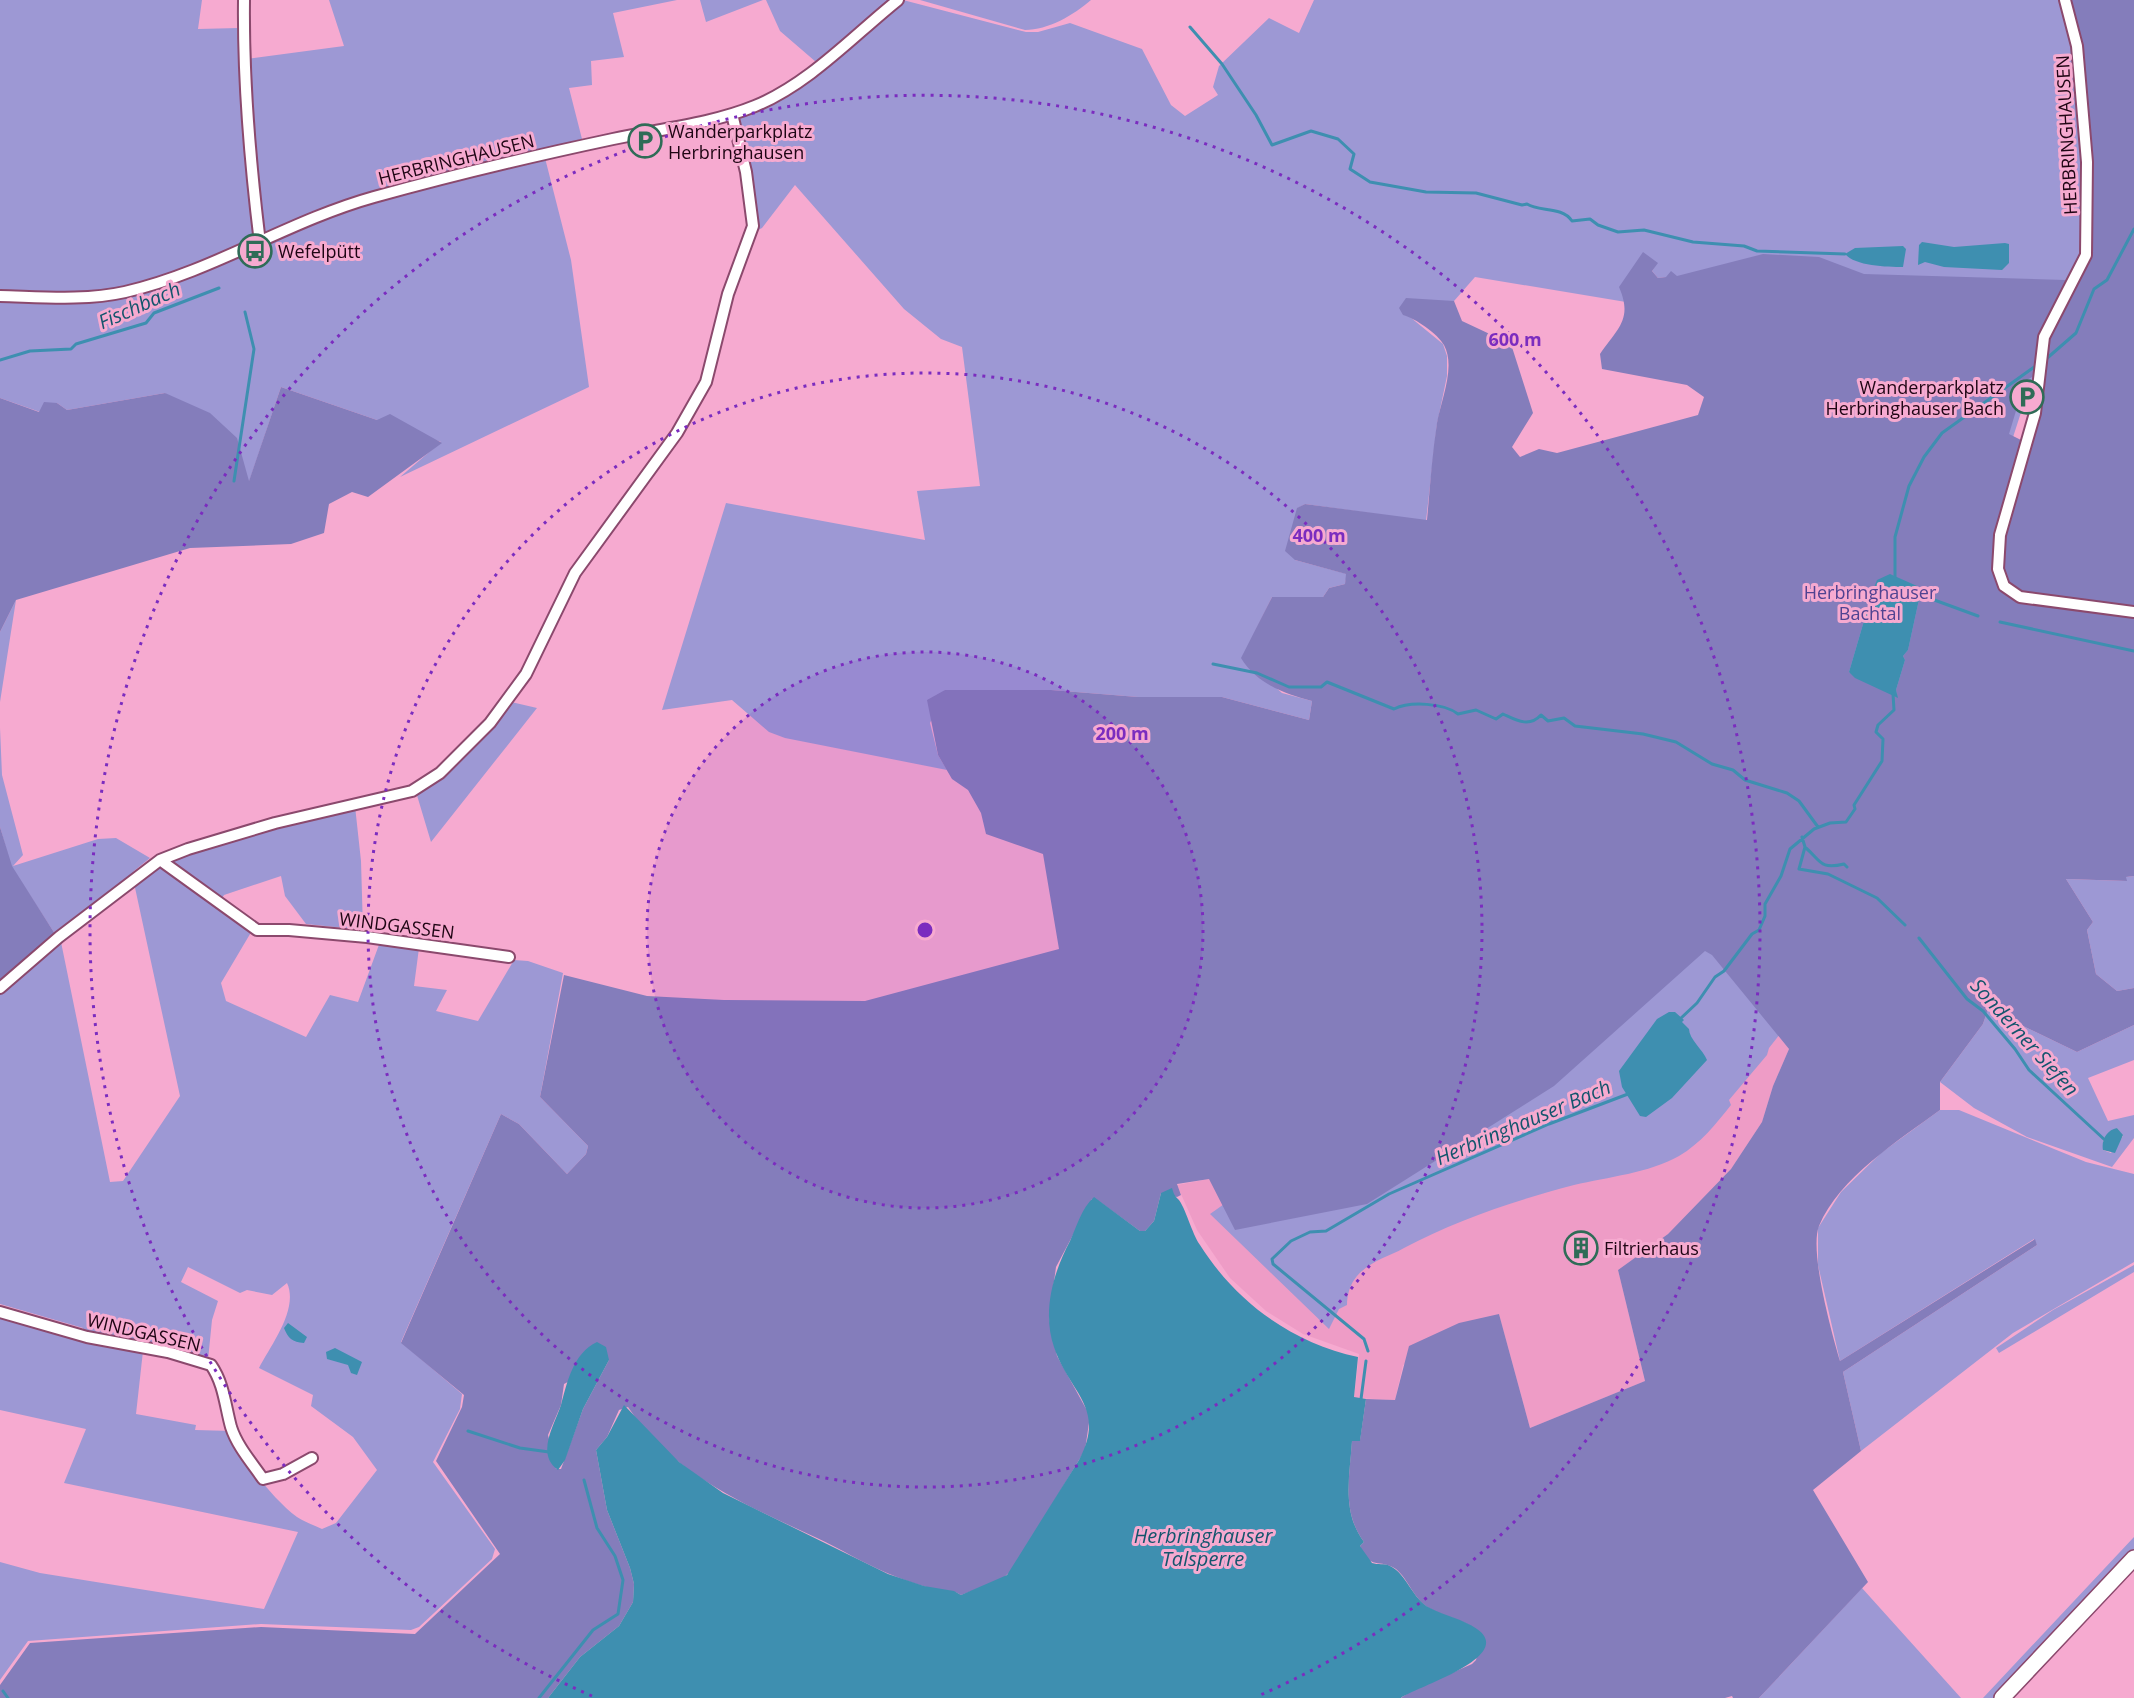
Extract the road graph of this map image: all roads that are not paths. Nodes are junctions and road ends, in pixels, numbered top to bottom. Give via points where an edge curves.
1 (244, 0) edge
2 (898, 0) edge
3 (2065, 0) edge
4 (732, 114) junction
5 (260, 243) junction
6 (0, 296) edge
7 (2134, 612) edge
8 (160, 860) junction
9 (509, 957) dead end
10 (0, 988) edge
11 (0, 1312) edge
12 (312, 1458) dead end
13 (2134, 1558) edge
14 (2002, 1698) edge

1 - 5 street via 243,66
2 - 4 street, HERBRINGHAUSEN via 785,90
3 - 7 street, HERBRINGHAUSEN via 2077,46 2088,184 2086,255 2051,319 2039,364 2035,413 1997,556 2000,578 2020,597
4 - 5 street, HERBRINGHAUSEN via 549,153 374,197 328,212
4 - 8 street via 746,172 753,226 728,294 709,374 683,424 575,573 510,698 455,758 412,791 274,823
5 - 6 street, HERBRINGHAUSEN via 189,272 125,292 81,297
8 - 9 street, WINDGASSEN via 257,930 367,937
8 - 10 street
11 - 12 street, WINDGASSEN via 87,1337 168,1352 211,1365 226,1397 234,1435 263,1479 283,1474
13 - 14 main road

